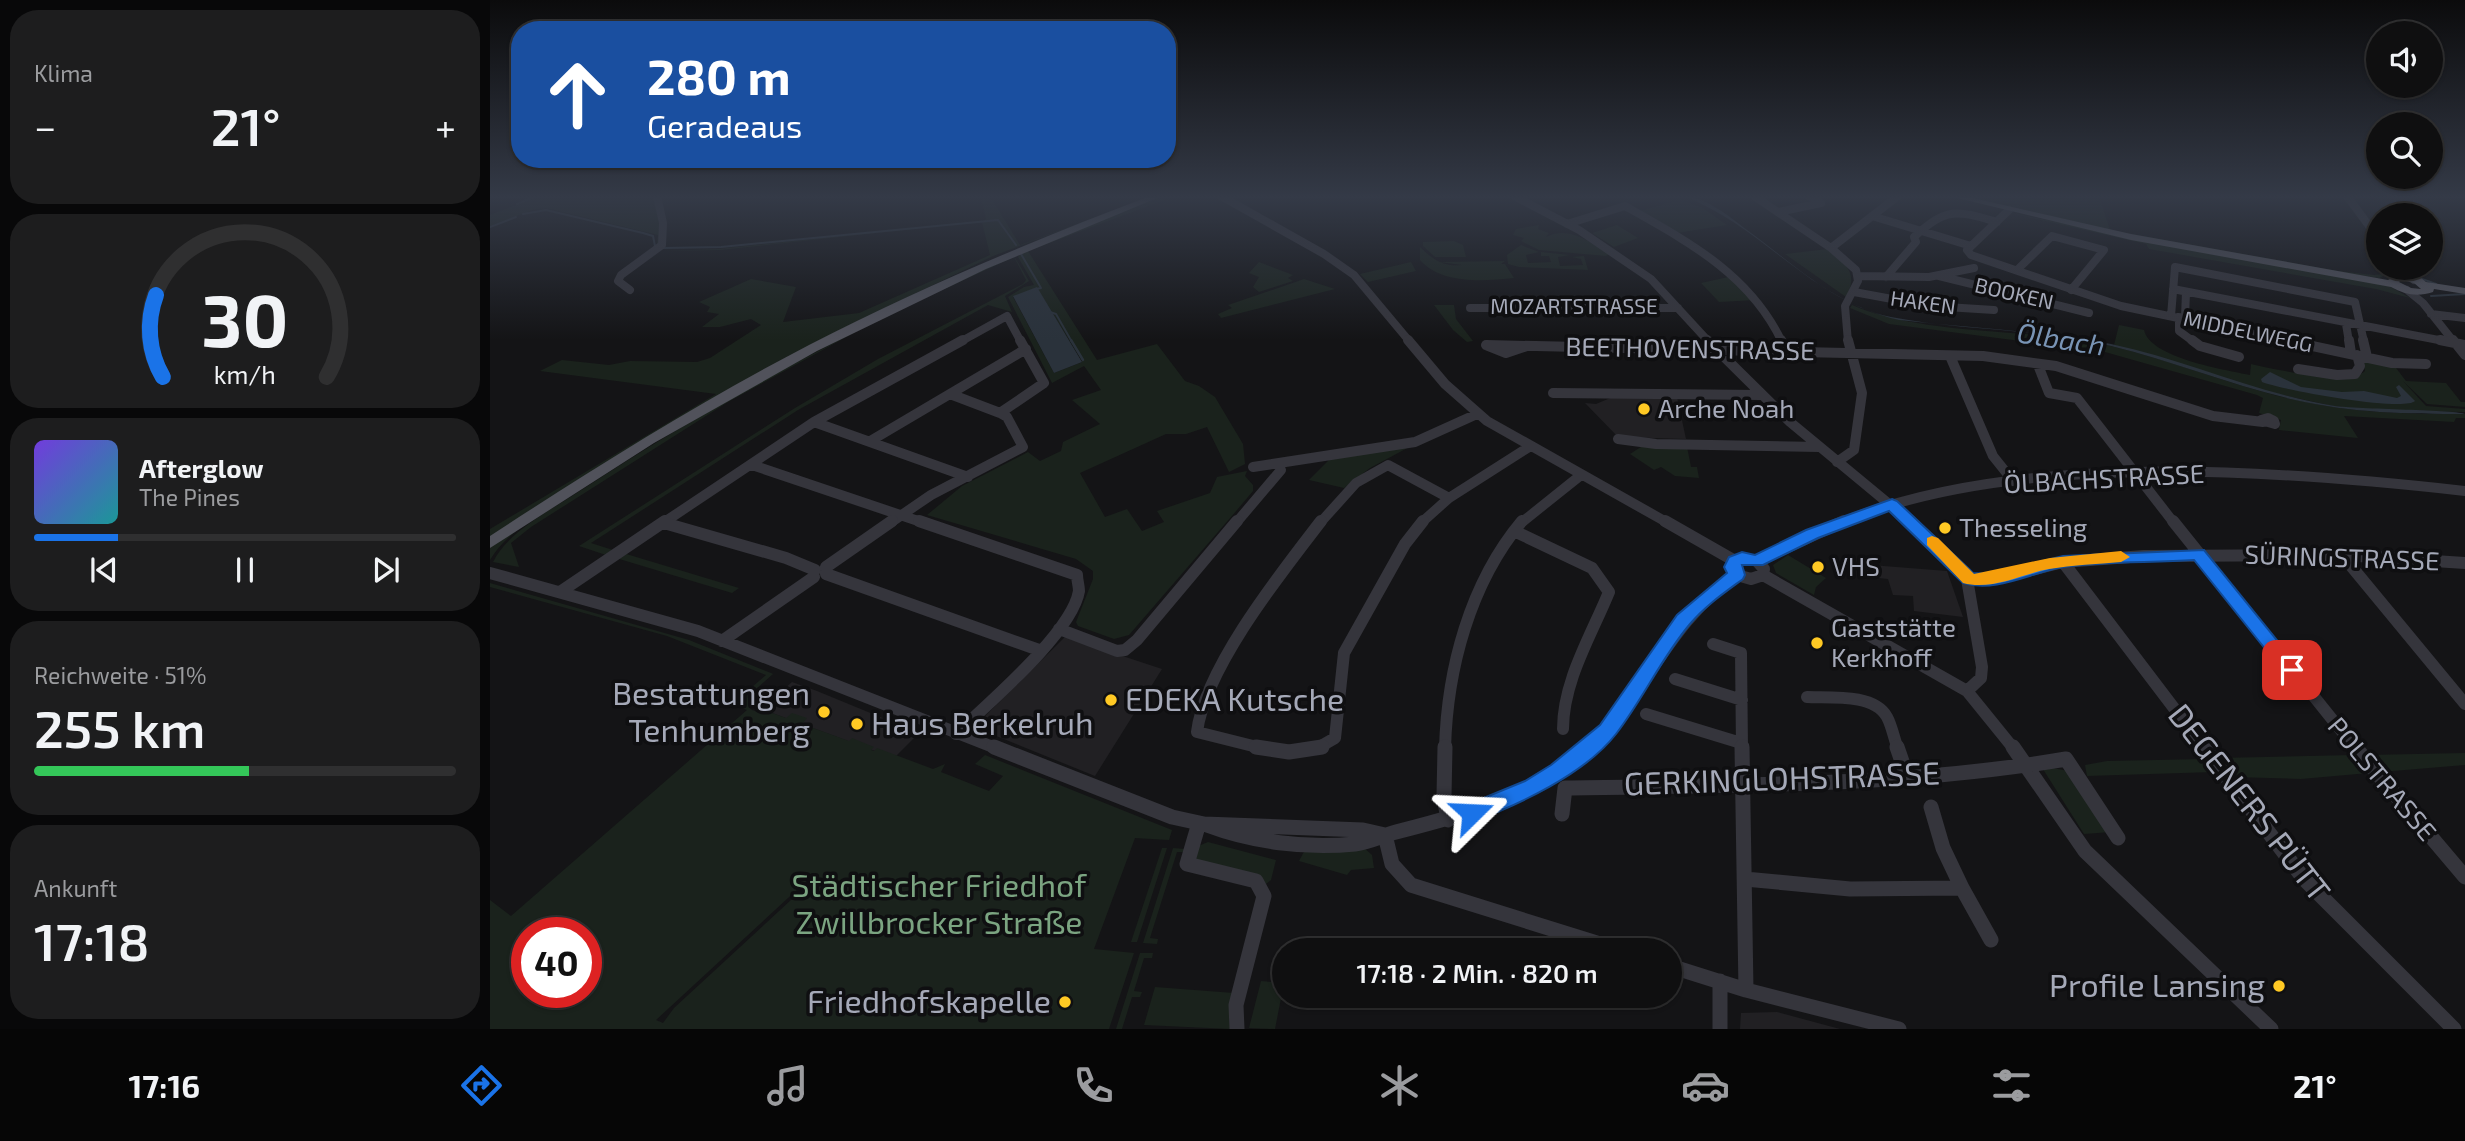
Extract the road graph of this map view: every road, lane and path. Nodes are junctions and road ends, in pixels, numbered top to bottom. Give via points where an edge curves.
1 (662, 244) edge
2 (1031, 244) edge
3 (1307, 244) edge
4 (1598, 244) edge
5 (1690, 244) edge
6 (1825, 244) edge
7 (1836, 244) edge
8 (1914, 244) edge
9 (1964, 244) edge
10 (2044, 244) edge
11 (2082, 244) edge
12 (2165, 244) edge
13 (1971, 246) joint
14 (1831, 248) junction
15 (1974, 268) dead end
16 (2017, 270) junction
17 (1858, 276) junction
18 (1939, 276) junction
19 (1886, 277) junction
20 (2366, 277) edge
21 (2400, 280) edge
22 (2415, 280) edge
23 (2173, 289) junction
24 (630, 290) dead end
25 (2071, 290) junction
26 (2186, 292) junction
27 (2465, 292) edge
28 (2425, 293) junction
29 (1850, 298) junction
30 (1470, 308) dead end
31 (1678, 308) junction
32 (1994, 310) dead end
33 (2089, 313) dead end
34 (2431, 314) junction
35 (2178, 317) junction
36 (2465, 318) edge
37 (2346, 324) junction
38 (2361, 327) junction
39 (2460, 345) edge
40 (1528, 346) dead end
41 (1026, 349) junction
42 (1716, 349) junction
43 (1786, 351) junction
44 (1851, 352) junction
45 (2358, 355) junction
46 (2465, 355) edge
47 (1950, 356) junction
48 (2239, 357) dead end
49 (2426, 364) dead end
50 (2038, 365) junction
51 (2298, 369) dead end
52 (1553, 393) dead end
53 (950, 394) junction
54 (1608, 394) junction
55 (1761, 395) junction
56 (1564, 400) dead end
57 (1000, 413) junction
58 (1476, 414) junction
59 (814, 422) junction
60 (2263, 422) dead end
61 (1618, 439) dead end
62 (872, 440) junction
63 (1529, 447) junction
64 (1819, 447) junction
65 (1837, 462) junction
66 (752, 465) junction
67 (1254, 467) dead end
68 (1281, 470) dead end
69 (1581, 475) junction
70 (968, 477) junction
71 (2139, 478) junction
72 (2013, 481) junction
73 (2465, 491) edge
74 (1449, 498) junction
75 (1892, 504) junction
76 (902, 515) junction
77 (664, 523) junction
78 (1514, 531) junction
79 (490, 543) edge
80 (2198, 554) junction
81 (2342, 555) junction
82 (1735, 561) junction
83 (1757, 561) junction
84 (2063, 562) junction
85 (2465, 563) edge
86 (820, 572) junction
87 (490, 573) edge
88 (1737, 575) junction
89 (1763, 575) junction
90 (1969, 579) junction
91 (560, 592) junction
92 (1059, 629) junction
93 (722, 640) junction
94 (1713, 645) dead end
95 (1039, 650) junction
96 (1675, 679) dead end
97 (1967, 691) junction
98 (1807, 697) dead end
99 (1742, 700) junction
100 (2465, 704) edge
101 (1646, 714) dead end
102 (1563, 729) dead end
103 (956, 734) junction
104 (1741, 743) junction
105 (2025, 765) junction
106 (1907, 776) junction
107 (1742, 786) junction
108 (1931, 807) dead end
109 (1562, 814) dead end
110 (1448, 820) junction
111 (1202, 823) junction
112 (1385, 835) junction
113 (2118, 838) dead end
114 (2465, 877) edge
115 (1745, 879) junction
116 (1962, 888) junction
117 (1581, 938) edge
118 (1991, 940) dead end
119 (1682, 969) edge
120 (1720, 981) junction
121 (1746, 990) junction
122 (1237, 1029) edge
123 (1720, 1029) edge
124 (1899, 1029) edge
125 (2271, 1029) edge
126 (2454, 1029) edge

1 - 24 street via 621,275 618,281
2 - 79 main road via 934,286 757,377 626,453
3 - 58 street via 1354,275 1445,384
4 - 31 street via 1644,274
5 - 43 street via 1754,293
6 - 14 street
7 - 14 street
8 - 19 street
9 - 13 street, MIDDELWEGG
10 - 16 street
11 - 25 street via 2104,250
12 - 20 main road
13 - 16 street, MIDDELWEGG via 1967,250 1971,255
14 - 17 street via 1850,262
15 - 18 street
16 - 25 street, MIDDELWEGG
17 - 19 street
17 - 29 street
18 - 19 street
18 - 33 street, BOOKEN
21 - 28 main road via 2407,290
22 - 28 main road
23 - 26 street
23 - 35 street
23 - 38 street via 2175,267 2342,299 2355,302
25 - 35 street, MIDDELWEGG
26 - 35 street
26 - 37 street
27 - 28 main road
28 - 34 street
29 - 32 street, HAKEN
29 - 44 street via 1845,331
30 - 31 street, MOZARTSTRASSE
31 - 42 street
34 - 36 street
34 - 39 street
35 - 45 street, MIDDELWEGG
35 - 48 street via 2179,331 2187,339
37 - 38 street
37 - 45 street
38 - 39 street
38 - 45 street
39 - 46 street
40 - 42 street, BEETHOVENSTRASSE
41 - 53 street
41 - 57 street via 1044,383
41 - 59 street via 1007,316
42 - 43 street, BEETHOVENSTRASSE
42 - 55 street
43 - 44 street, BEETHOVENSTRASSE
44 - 47 street, BEETHOVENSTRASSE
44 - 65 street via 1861,386 1861,414 1854,450
45 - 49 street, MIDDELWEGG
45 - 51 street via 2360,366 2355,374
47 - 50 street, BEETHOVENSTRASSE
47 - 72 street via 1993,456
50 - 60 street, BEETHOVENSTRASSE via 2133,388 2214,416
50 - 71 street, POLSTRASSE via 2050,394 2077,398
52 - 54 street
53 - 57 street
53 - 62 street
54 - 55 street
54 - 56 street via 1594,401
55 - 64 street
57 - 70 street via 1007,417 1023,447
58 - 63 street
58 - 67 street via 1415,442
59 - 62 street
59 - 66 street
61 - 64 street
62 - 70 street
63 - 69 street
63 - 74 street
64 - 65 street
65 - 75 street
66 - 76 street
66 - 77 street
68 - 92 street via 1125,650
69 - 78 street via 1532,511
69 - 82 street
70 - 76 street
71 - 72 street, ÖLBACHSTRASSE
71 - 73 street, ÖLBACHSTRASSE via 2315,477
71 - 80 street, POLSTRASSE
72 - 75 street, ÖLBACHSTRASSE
74 - 74 street via 1412,534 1348,642 1335,738 1322,750 1287,751 1235,745 1196,732 1194,722 1268,594 1330,510 1364,477 1378,468 1397,467
75 - 83 street, ÖLBACHSTRASSE
75 - 90 street
76 - 86 street
76 - 92 street via 1077,575 1080,593
77 - 86 street
77 - 91 street
78 - 102 street via 1592,568 1609,592 1574,667 1562,711
78 - 110 street via 1481,590 1448,695 1444,756
80 - 81 street, SÜRINGSTRASSE
80 - 84 street, SÜRINGSTRASSE
80 - 114 street, POLSTRASSE
81 - 85 street, SÜRINGSTRASSE
81 - 100 street
82 - 83 street
82 - 88 street via 1732,567
83 - 89 street
84 - 90 street, SÜRINGSTRASSE via 1991,580
84 - 126 street, DEGENERS PÜTT via 2304,879
86 - 93 street
86 - 95 street
87 - 91 street
88 - 89 street via 1751,579
88 - 110 street via 1683,620 1607,731 1587,748 1532,787
89 - 97 street
90 - 97 street via 1967,591 1982,667 1981,678
91 - 93 street
92 - 95 street
93 - 103 street
94 - 99 street via 1741,653
95 - 103 street
96 - 99 street
97 - 105 street via 1991,715
98 - 106 street via 1879,707
99 - 104 street
101 - 104 street
103 - 111 street via 1135,804
104 - 107 street
105 - 106 street, GERKINGLOHSTRASSE
105 - 113 street, GERKINGLOHSTRASSE via 2066,759
105 - 125 street via 2085,851
106 - 107 street, GERKINGLOHSTRASSE
107 - 109 street, GERKINGLOHSTRASSE via 1565,789
107 - 115 street
108 - 116 street
110 - 112 street
111 - 112 street via 1220,831 1299,843 1370,842
111 - 122 street via 1186,864 1256,881 1264,896 1236,1005
112 - 117 street via 1387,857 1395,873 1411,885
115 - 116 street via 1850,889
115 - 121 street
116 - 118 street
119 - 120 street
120 - 121 street
120 - 123 street
121 - 124 street

